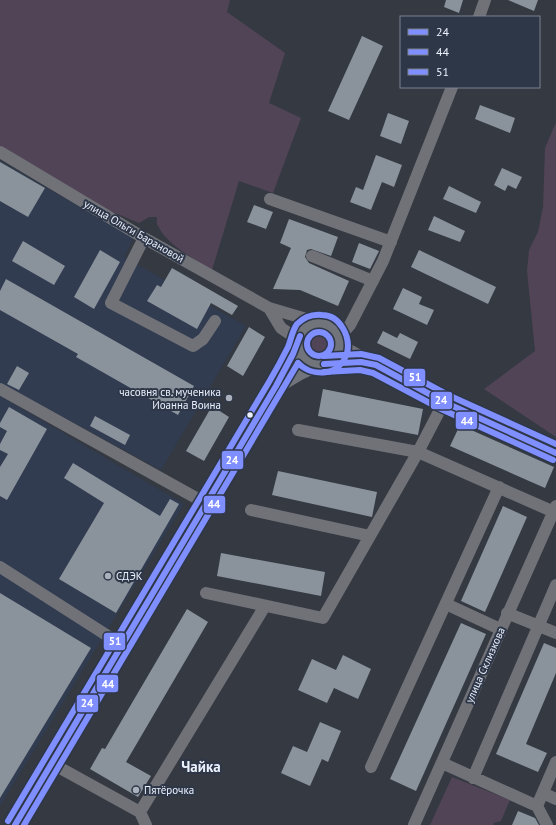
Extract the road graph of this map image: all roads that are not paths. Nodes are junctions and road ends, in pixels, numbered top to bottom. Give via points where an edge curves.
1 (485, 0) edge
2 (478, 16) edge
3 (452, 88) edge
4 (0, 152) edge
5 (270, 199) dead end
6 (144, 238) junction
7 (391, 242) junction
8 (312, 256) dead end
9 (373, 282) junction
10 (269, 308) junction
11 (215, 321) dead end
12 (320, 323) junction
13 (299, 341) junction
14 (339, 341) junction
15 (321, 364) junction
16 (376, 365) junction
17 (276, 386) junction
18 (0, 389) edge
19 (444, 402) junction
20 (298, 430) dead end
21 (418, 452) junction
22 (556, 453) edge
23 (498, 488) junction
24 (207, 504) junction
25 (555, 509) edge
26 (251, 510) dead end
27 (370, 536) junction
28 (0, 567) edge
29 (556, 585) edge
30 (206, 593) dead end
31 (446, 604) junction
32 (266, 606) junction
33 (508, 613) junction
34 (538, 626) junction
35 (500, 629) junction
36 (556, 633) edge
37 (122, 646) junction
38 (556, 762) edge
39 (51, 763) junction
40 (442, 764) junction
41 (371, 767) dead end
42 (473, 778) junction
43 (543, 793) junction
44 (556, 799) edge
45 (537, 806) junction
46 (140, 812) junction
47 (15, 825) edge
48 (146, 825) edge
49 (414, 825) edge
50 (547, 825) edge

1 - 2 street
3 - 7 street
4 - 6 street, улица Ольги Барановой
5 - 7 street
6 - 10 street, улица Ольги Барановой
6 - 11 street via 111,303 193,346 202,340
7 - 9 street
8 - 9 street
9 - 14 street
10 - 12 street, улица Ольги Барановой
10 - 13 street, улица Ольги Барановой via 281,328
12 - 13 main road via 307,327
12 - 14 main road via 330,326
13 - 15 main road via 299,349 304,358 309,362
13 - 17 main road
14 - 15 main road via 334,358
14 - 16 street
15 - 16 street via 361,362
15 - 17 main road
16 - 19 street
17 - 24 main road
18 - 24 street
19 - 21 street
19 - 22 street
20 - 21 street
21 - 23 street
21 - 27 street
23 - 25 street
23 - 31 street
24 - 37 main road
25 - 33 street, улица Склизкова
26 - 27 street
27 - 32 street via 323,618
28 - 37 street
29 - 34 street
30 - 32 street
31 - 35 street
31 - 41 street
32 - 46 street
33 - 34 street
33 - 35 street, улица Склизкова
34 - 36 street
34 - 42 street
35 - 40 street, улица Склизкова
37 - 39 main road
38 - 43 street
39 - 46 street
39 - 47 main road
40 - 42 street
40 - 49 street, улица Склизкова
42 - 45 street
43 - 44 street
43 - 45 street
45 - 50 street
46 - 48 street

